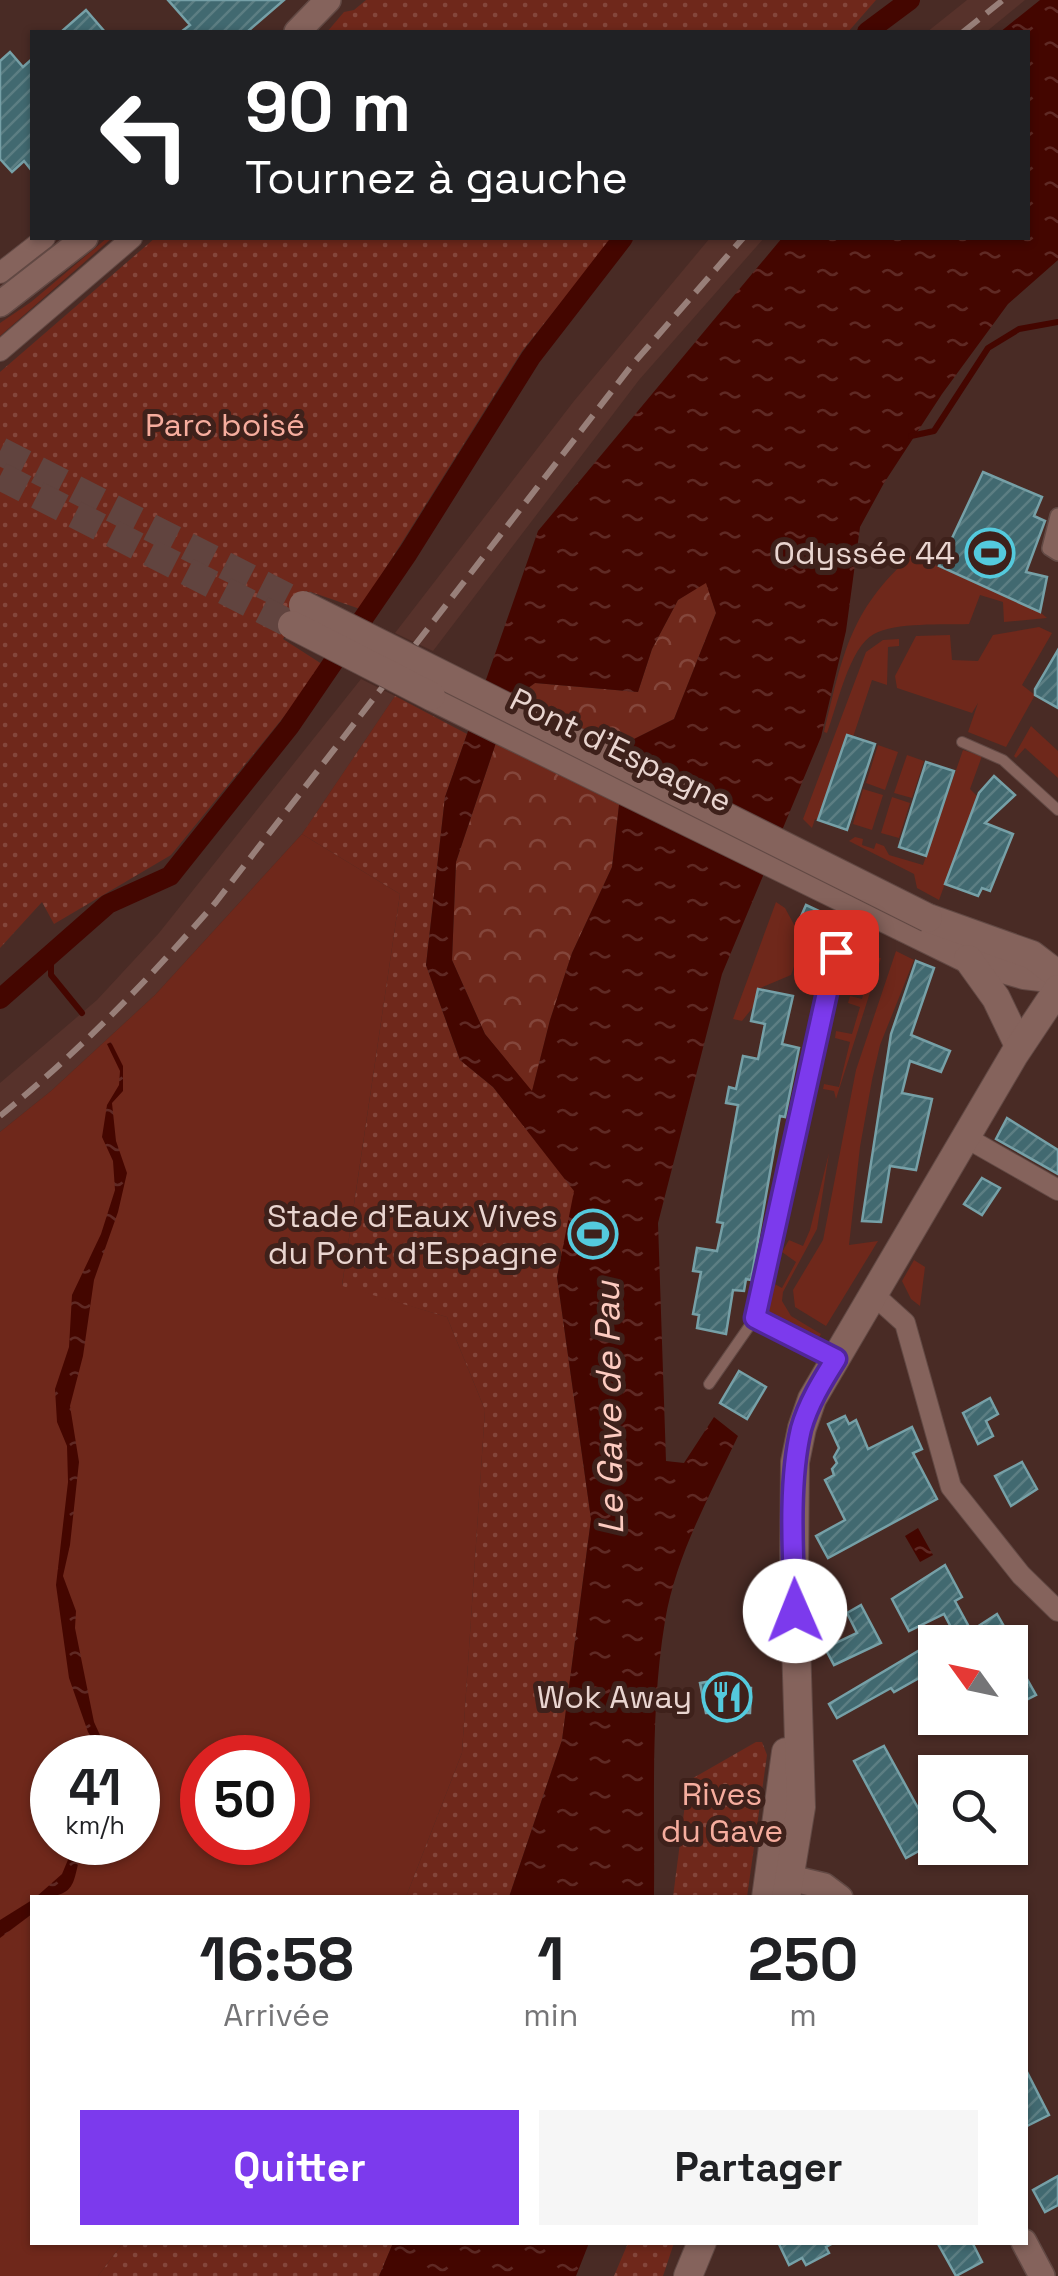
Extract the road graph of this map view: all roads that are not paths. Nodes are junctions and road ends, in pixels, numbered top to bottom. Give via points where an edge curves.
1 (328, 0) edge
2 (299, 30) edge
3 (42, 240) edge
4 (82, 240) edge
5 (130, 240) edge
6 (0, 272) edge
7 (0, 304) edge
8 (0, 351) edge
9 (1058, 516) edge
10 (1058, 553) edge
11 (297, 615) tunnel mouth
12 (962, 742) dead end
13 (1058, 810) edge
14 (925, 927) junction
15 (836, 952) dead end
16 (968, 959) junction
17 (1058, 977) edge
18 (1058, 989) edge
19 (1019, 1046) junction
20 (965, 1137) junction
21 (1058, 1190) edge
22 (874, 1295) junction
23 (755, 1318) junction
24 (836, 1359) junction
25 (709, 1384) dead end
26 (1058, 1611) edge
27 (797, 1707) junction
28 (774, 1843) junction
29 (788, 1888) edge
30 (766, 1895) edge
31 (836, 1895) edge
32 (701, 2245) edge
33 (1026, 2245) edge
34 (688, 2276) edge
35 (1042, 2276) edge

1 - 2 street
3 - 6 street
4 - 7 street
5 - 8 street
9 - 10 street via 1050,548
11 - 14 main road, Pont d'Espagne, bridge
12 - 13 lane via 1004,760
14 - 16 main road
14 - 17 main road via 1032,955
15 - 23 lane
16 - 17 main road
16 - 19 main road
18 - 19 main road
19 - 20 main road
20 - 21 street
20 - 22 main road
22 - 24 main road
22 - 26 street via 906,1323 950,1487 1020,1575
23 - 24 lane
23 - 25 lane
24 - 27 main road via 812,1398 796,1462
27 - 28 main road
27 - 29 main road via 801,1808
28 - 29 street
28 - 30 main road
29 - 31 street via 824,1886
32 - 34 main road
33 - 35 street

